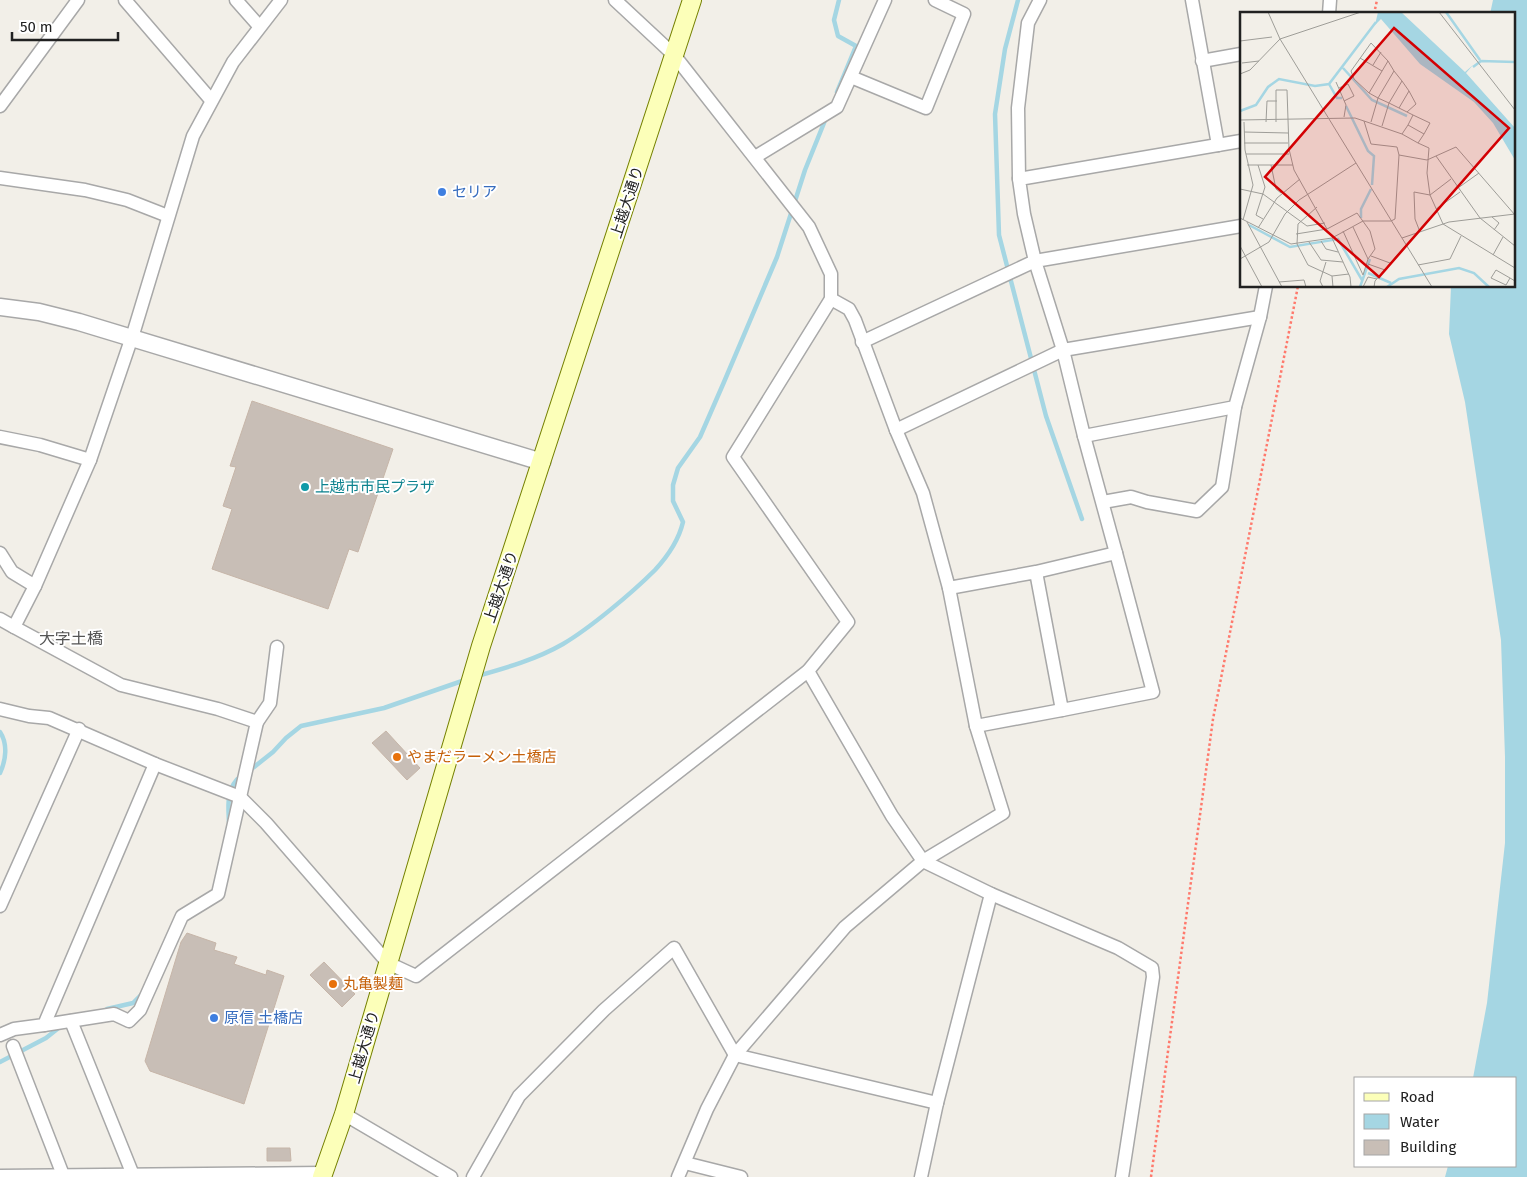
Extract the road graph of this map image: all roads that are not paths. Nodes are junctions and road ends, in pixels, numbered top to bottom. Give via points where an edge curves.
1 (78, 0) edge
2 (125, 0) edge
3 (236, 0) edge
4 (281, 0) edge
5 (615, 0) edge
6 (692, 0) edge
7 (885, 0) edge
8 (935, 0) edge
9 (1040, 0) edge
10 (1192, 0) edge
11 (259, 26) junction
12 (1240, 54) edge
13 (674, 55) junction
14 (1202, 61) junction
15 (851, 77) junction
16 (211, 100) junction
17 (0, 106) edge
18 (1240, 141) edge
19 (1218, 146) junction
20 (755, 157) junction
21 (0, 178) edge
22 (1019, 179) junction
23 (168, 216) junction
24 (1240, 226) edge
25 (1035, 261) junction
26 (1266, 288) edge
27 (831, 299) junction
28 (0, 306) edge
29 (1260, 317) junction
30 (131, 339) junction
31 (862, 342) junction
32 (1063, 350) junction
33 (1235, 407) junction
34 (896, 430) junction
35 (1084, 436) junction
36 (0, 437) edge
37 (90, 460) junction
38 (542, 462) junction
39 (1104, 502) junction
40 (0, 553) edge
41 (1116, 553) junction
42 (1036, 572) junction
43 (35, 586) junction
44 (949, 588) junction
45 (0, 618) edge
46 (14, 628) junction
47 (277, 648) dead end
48 (808, 671) junction
49 (0, 709) edge
50 (1062, 710) junction
51 (257, 722) junction
52 (976, 726) junction
53 (79, 729) junction
54 (155, 764) junction
55 (240, 797) junction
56 (923, 861) junction
57 (991, 894) junction
58 (0, 906) edge
59 (388, 963) junction
60 (72, 1021) junction
61 (44, 1026) junction
62 (0, 1035) edge
63 (13, 1046) dead end
64 (735, 1055) junction
65 (937, 1103) junction
66 (344, 1114) junction
67 (685, 1163) junction
68 (63, 1175) junction
69 (133, 1175) junction
70 (322, 1175) edge
71 (0, 1176) edge
72 (451, 1177) edge
73 (473, 1177) edge
74 (678, 1177) edge
75 (741, 1177) edge
76 (921, 1177) edge
77 (1122, 1177) edge

1 - 17 street
2 - 16 street
3 - 11 street
4 - 11 street
5 - 13 street
6 - 13 main road, 上越大通り
7 - 15 street
8 - 15 street via 964,14 926,108
9 - 22 street via 1028,23 1018,108
10 - 14 street
11 - 16 street
12 - 14 street
13 - 20 street
13 - 38 main road, 上越大通り
14 - 19 street
15 - 20 street via 837,107
16 - 23 street via 193,136
18 - 19 street
19 - 22 street
20 - 27 street via 816,240 831,274
21 - 23 street via 94,192 127,200
22 - 25 street
23 - 30 street
24 - 25 street
25 - 31 street
25 - 32 street
26 - 29 street
27 - 31 street via 848,309
27 - 48 street via 733,457 848,622
28 - 30 street via 79,322
29 - 32 street
29 - 33 street
30 - 37 street
30 - 38 street
31 - 34 street
32 - 34 street
32 - 35 street
33 - 35 street
33 - 39 street via 1222,487 1197,510 1132,497
34 - 44 street via 923,493
35 - 39 street
36 - 37 street
37 - 43 street
38 - 59 main road, 上越大通り via 481,646
39 - 41 street
40 - 43 street via 12,572
41 - 42 street
41 - 50 street via 1152,692
42 - 44 street
42 - 50 street
43 - 46 street
44 - 52 street
45 - 46 street
46 - 51 street via 121,685
47 - 51 street via 270,703
48 - 56 street via 892,816
48 - 59 street via 416,976
49 - 53 street via 49,718
50 - 52 street
51 - 55 street
52 - 56 street via 1003,813
53 - 54 street
53 - 58 street
54 - 55 street
54 - 61 street
55 - 59 street
55 - 60 street via 218,894 182,916 140,1010 129,1021 114,1014
56 - 57 street
56 - 64 street via 845,926
57 - 65 street
57 - 77 street via 1118,948 1152,968
59 - 66 main road, 上越大通り
60 - 61 street
60 - 69 street
61 - 62 street via 14,1029
63 - 68 street
64 - 65 street
64 - 67 street via 707,1109
64 - 73 street via 674,948 604,1010 519,1096
65 - 76 street
66 - 70 main road, 上越大通り
66 - 72 street
67 - 74 street
67 - 75 street
68 - 69 street
68 - 71 street
69 - 70 street

